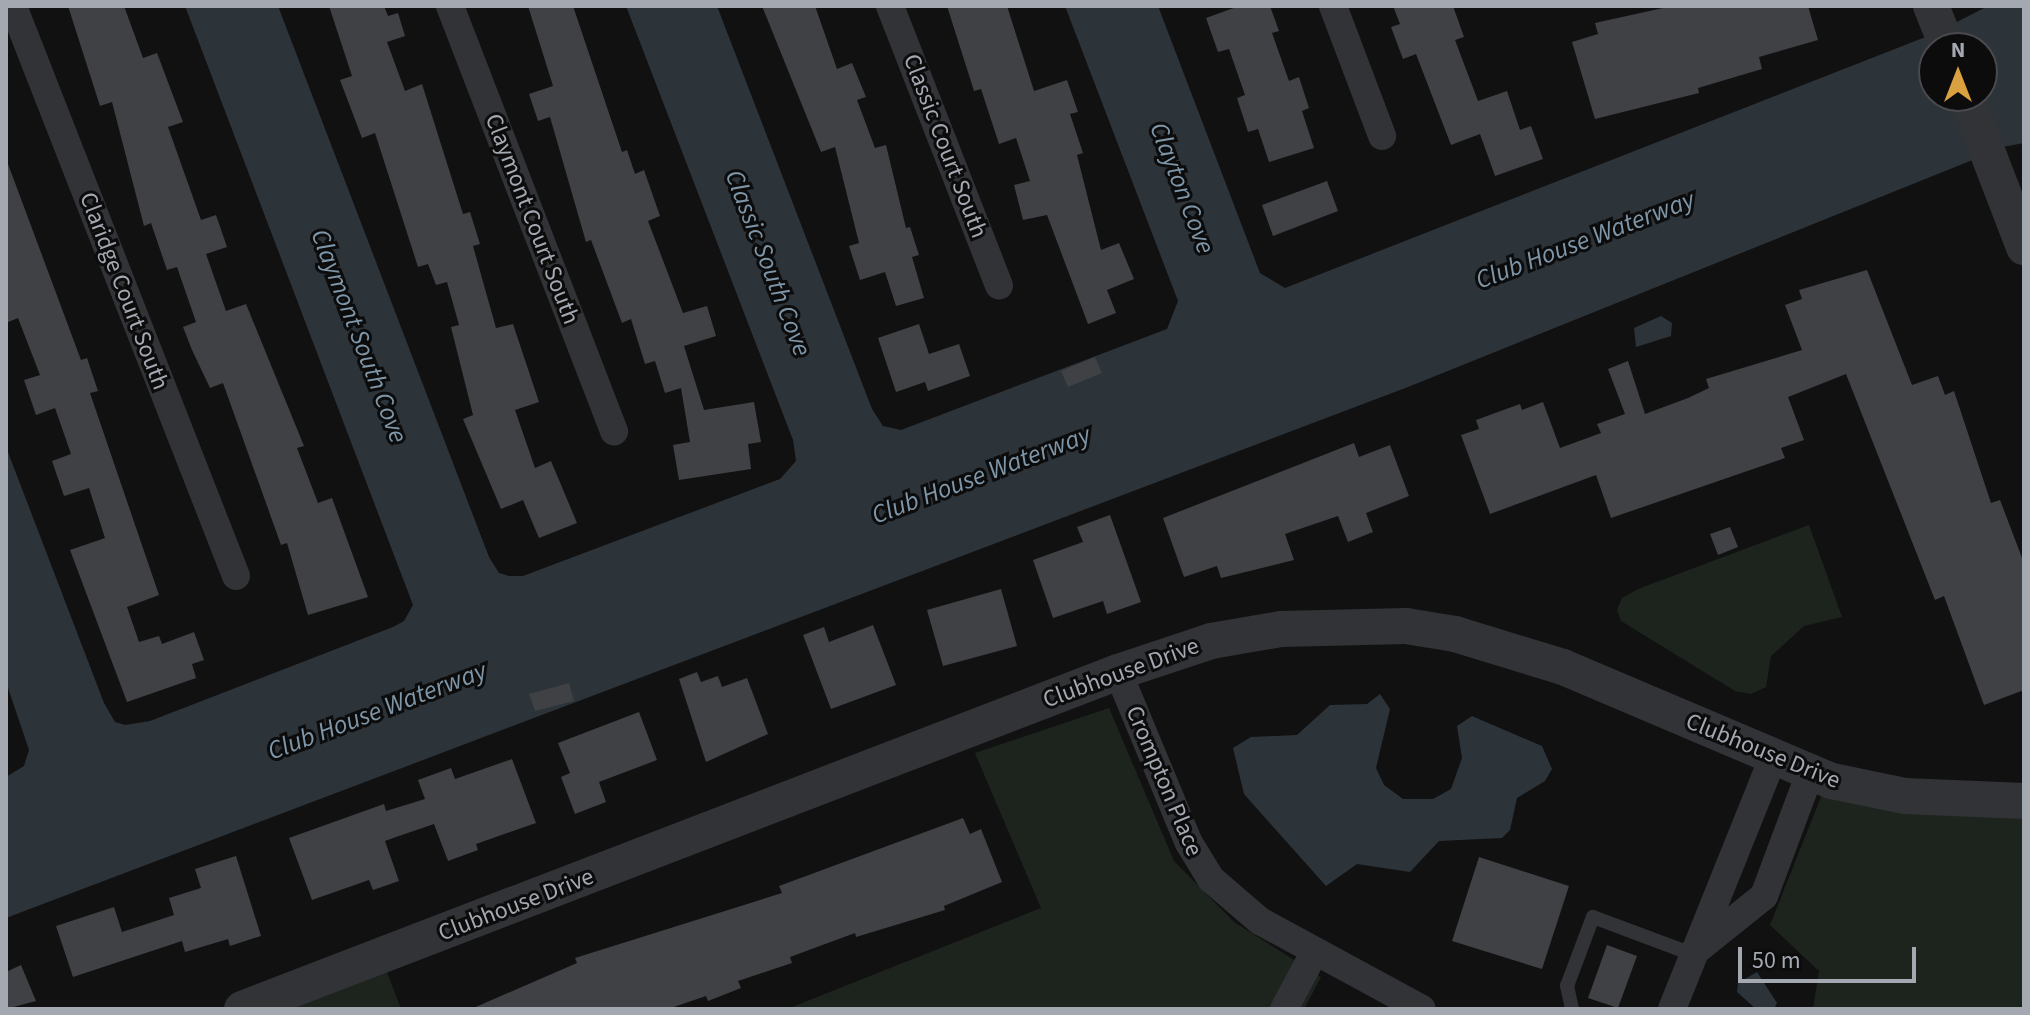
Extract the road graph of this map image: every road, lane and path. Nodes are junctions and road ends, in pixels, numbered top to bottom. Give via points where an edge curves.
1 (13, 6) edge
2 (450, 6) edge
3 (890, 6) edge
4 (1333, 6) edge
5 (1931, 6) edge
6 (1942, 32) edge
7 (1972, 112) edge
8 (1382, 136) dead end
9 (2024, 247) edge
10 (999, 286) dead end
11 (614, 431) dead end
12 (236, 576) dead end
13 (1118, 672) junction
14 (1773, 758) junction
15 (1810, 773) junction
16 (2024, 801) edge
17 (1314, 953) junction
18 (1692, 954) junction
19 (242, 1009) edge
20 (1284, 1009) edge
21 (1422, 1009) edge
22 (1572, 1009) edge
23 (1672, 1009) edge

1 - 12 street, Claridge Court South
2 - 11 street, Claymont Court South
3 - 10 street, Classic Court South
4 - 8 street
5 - 6 street
7 - 9 street
13 - 14 street, Clubhouse Drive via 1245,634 1313,626 1406,626 1486,642 1563,667
13 - 17 street, Crompton Place via 1200,863 1240,907
13 - 19 street, Clubhouse Drive
14 - 15 street, Clubhouse Drive
14 - 18 street
15 - 16 street, Clubhouse Drive via 1905,796
15 - 18 street via 1764,896
17 - 20 street
17 - 21 street, Crompton Place
18 - 22 lane via 1593,917 1567,986
18 - 23 street

